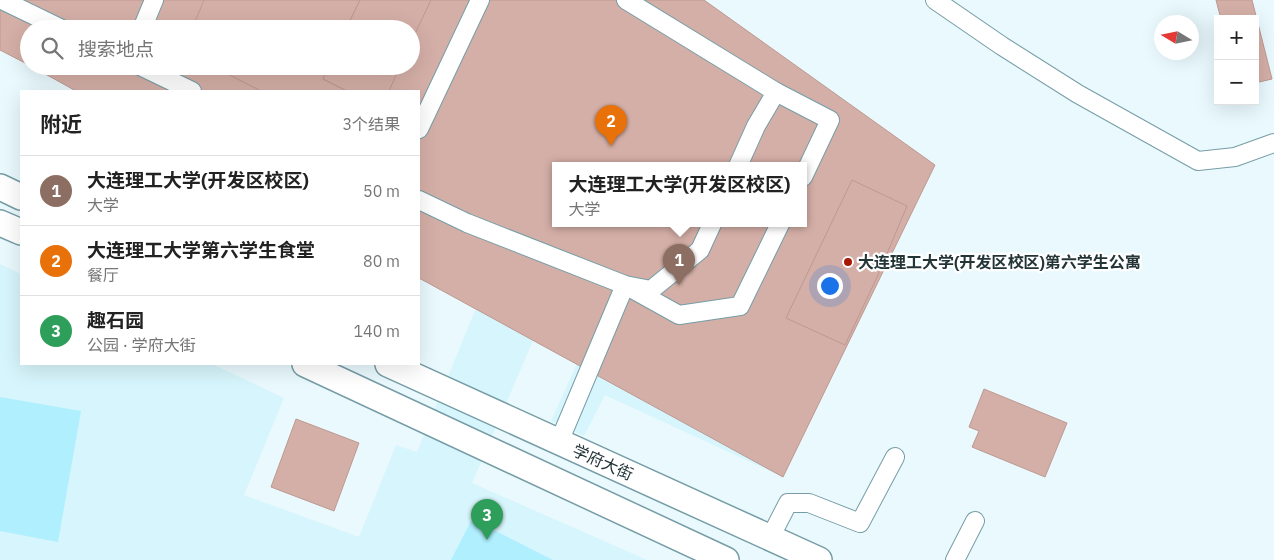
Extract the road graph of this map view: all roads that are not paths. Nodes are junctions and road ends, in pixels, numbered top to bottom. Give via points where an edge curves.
1 (2, 0) edge
2 (154, 0) edge
3 (480, 0) edge
4 (626, 0) edge
5 (935, 0) edge
6 (43, 20) edge
7 (146, 20) edge
8 (159, 75) edge
9 (190, 90) edge
10 (776, 92) junction
11 (420, 127) edge
12 (1274, 143) edge
13 (740, 162) edge
14 (807, 169) edge
15 (0, 187) edge
16 (20, 196) edge
17 (420, 200) edge
18 (0, 223) edge
19 (711, 227) edge
20 (779, 227) edge
21 (20, 232) edge
22 (625, 285) junction
23 (307, 365) edge
24 (390, 365) edge
25 (559, 442) junction
26 (895, 457) dead end
27 (975, 521) dead end
28 (770, 538) junction
29 (726, 560) edge
30 (819, 560) edge
31 (955, 560) edge

1 - 6 street
2 - 7 street
3 - 11 street
4 - 10 street
5 - 12 street via 1078,94 1198,161 1235,157
8 - 9 street
10 - 13 street
10 - 14 street via 830,120
15 - 16 main road
17 - 22 street via 467,223
18 - 21 main road
19 - 22 street via 700,250 652,290
20 - 22 street via 740,306 679,315
22 - 25 street
23 - 29 main road
24 - 25 main road, 学府大街
25 - 28 main road, 学府大街
26 - 28 street via 860,523 809,503 788,503
27 - 31 street
28 - 30 main road, 学府大街

